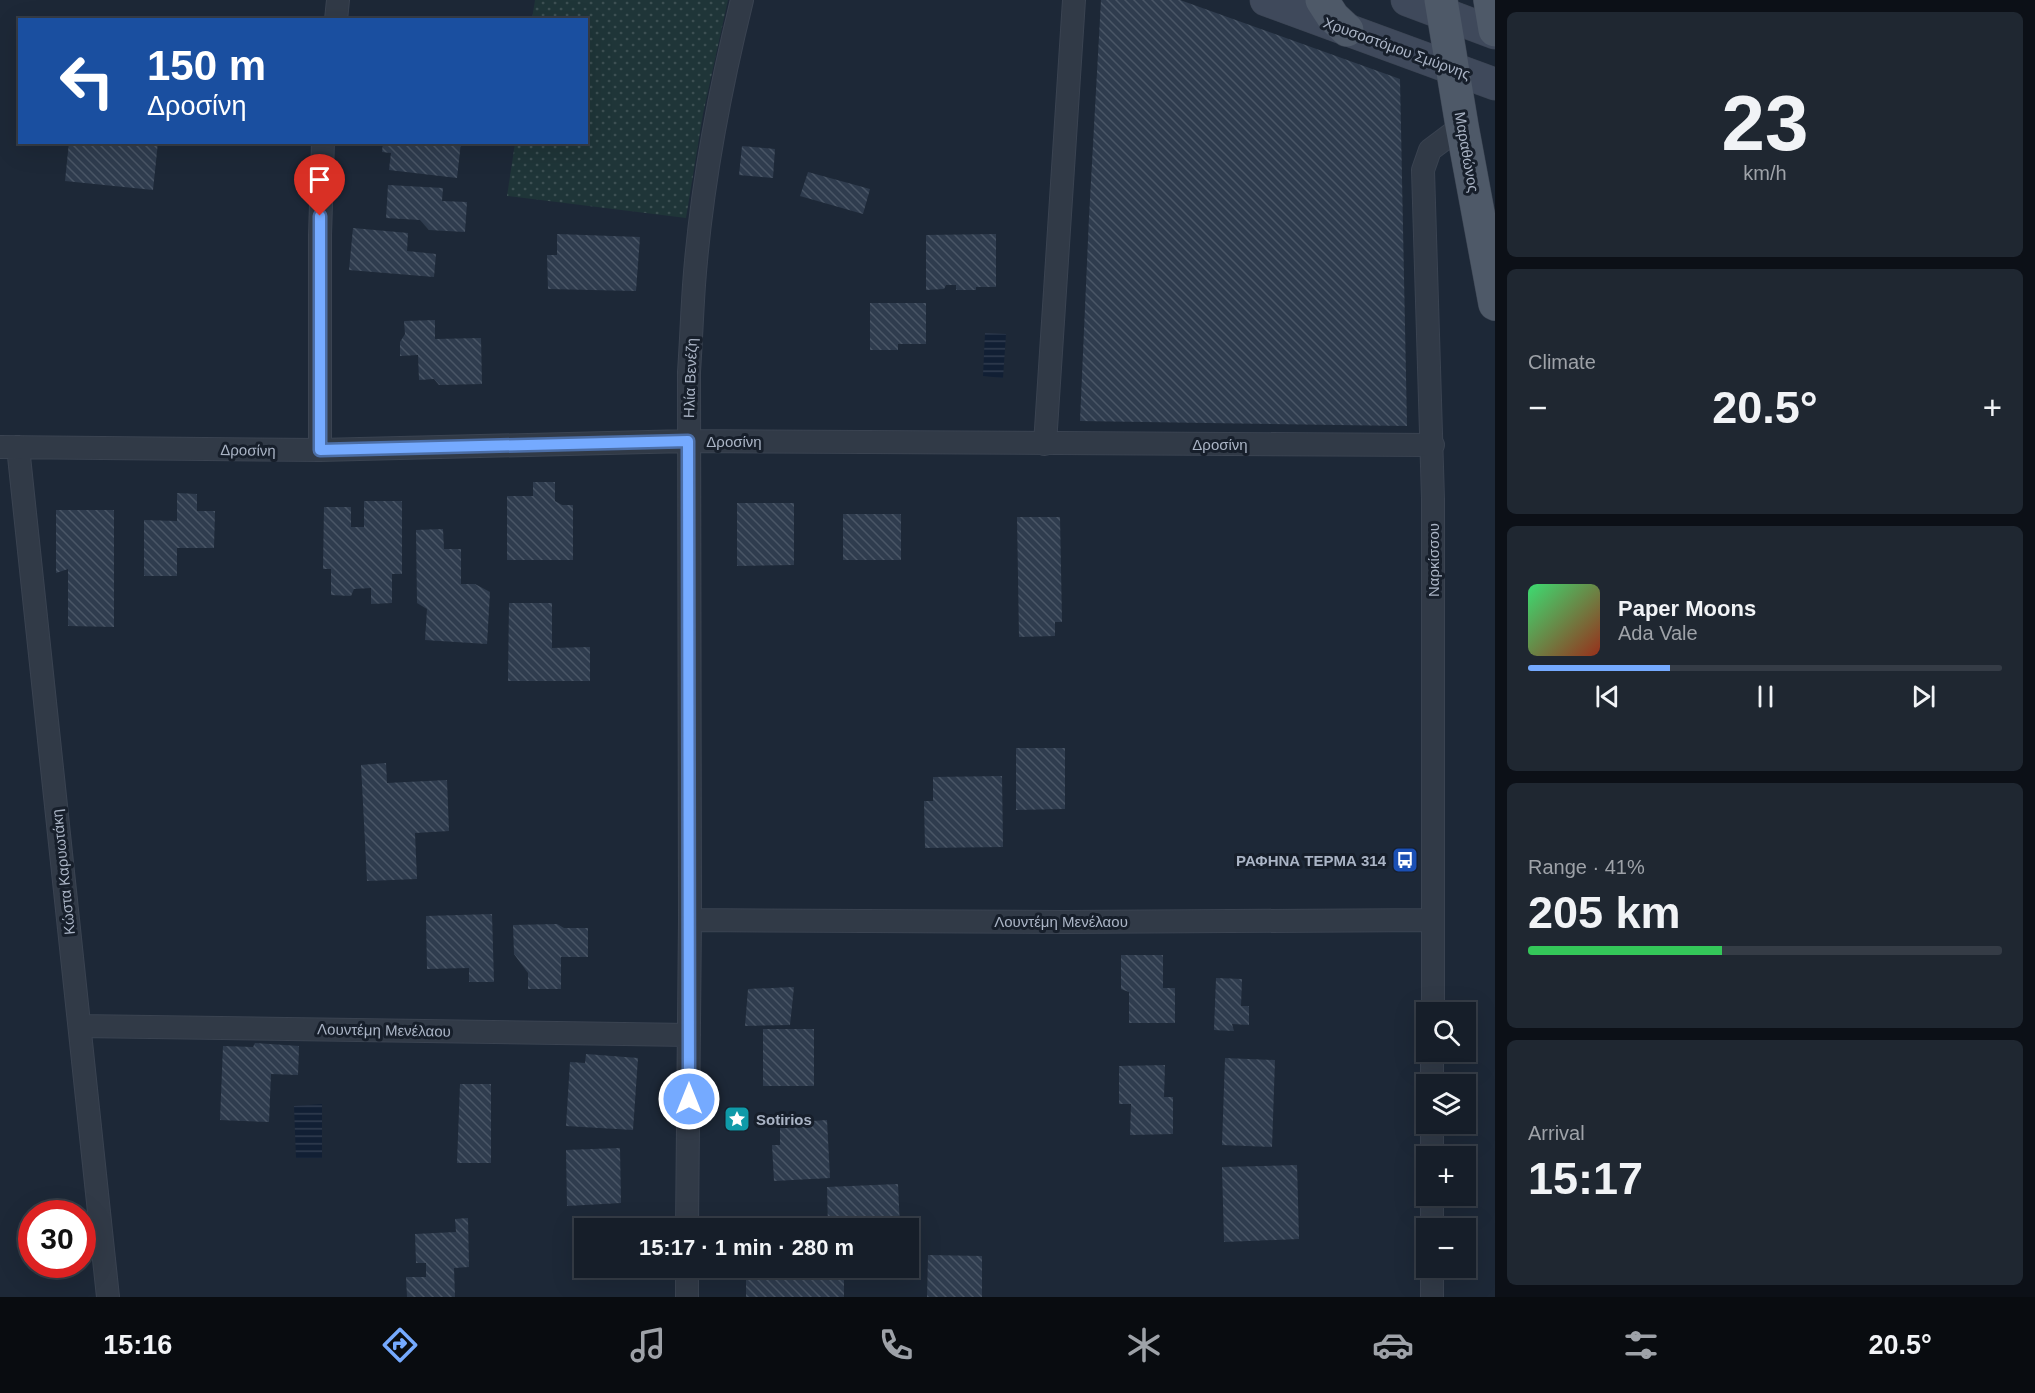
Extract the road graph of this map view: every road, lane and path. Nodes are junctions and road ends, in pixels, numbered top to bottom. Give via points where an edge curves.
1 (338, 0) edge
2 (742, 0) edge
3 (1074, 0) edge
4 (1266, 0) edge
5 (1322, 0) edge
6 (1407, 0) edge
7 (1490, 0) edge
8 (1442, 7) edge
9 (336, 18) edge
10 (1347, 30) junction
11 (1495, 31) edge
12 (1452, 68) junction
13 (1495, 84) edge
14 (1462, 126) junction
15 (323, 144) edge
16 (1495, 304) edge
17 (688, 441) junction
18 (1045, 444) junction
19 (1433, 445) junction
20 (9, 447) edge
21 (320, 450) junction
22 (690, 920) junction
23 (1433, 920) junction
24 (1432, 1002) edge
25 (80, 1026) junction
26 (689, 1035) junction
27 (687, 1218) edge
28 (687, 1278) edge
29 (1432, 1278) edge
30 (108, 1297) edge
31 (687, 1297) edge
32 (1432, 1297) edge

1 - 9 street
2 - 17 street, Ηλία Βενέζη via 717,112 703,204 694,284
3 - 18 street
4 - 10 street, Χρυσοστόμου Σμύρνης
5 - 10 main road
6 - 8 street
7 - 11 main road
8 - 11 street
8 - 12 main road, Μαραθώνος
10 - 12 street, Χρυσοστόμου Σμύρνης
12 - 13 street, Χρυσοστόμου Σμύρνης
12 - 14 main road, Μαραθώνος
14 - 16 main road, Μαραθώνος
14 - 19 street, Ναρκίσσου via 1430,150 1423,170
15 - 21 street
17 - 18 street, Δροσίνη
17 - 21 street, Δροσίνη
17 - 22 street, Ηλία Βενέζη
18 - 19 street, Δροσίνη
19 - 23 street, Ναρκίσσου
20 - 21 street, Δροσίνη
20 - 25 street, Κώστα Καρυωτάκη
22 - 23 street, Λουντέμη Μενέλαου
22 - 26 street, Ηλία Βενέζη
23 - 24 street, Ναρκίσσου
25 - 26 street, Λουντέμη Μενέλαου
25 - 30 street, Κώστα Καρυωτάκη
26 - 27 street, Ηλία Βενέζη
28 - 31 street
29 - 32 street

